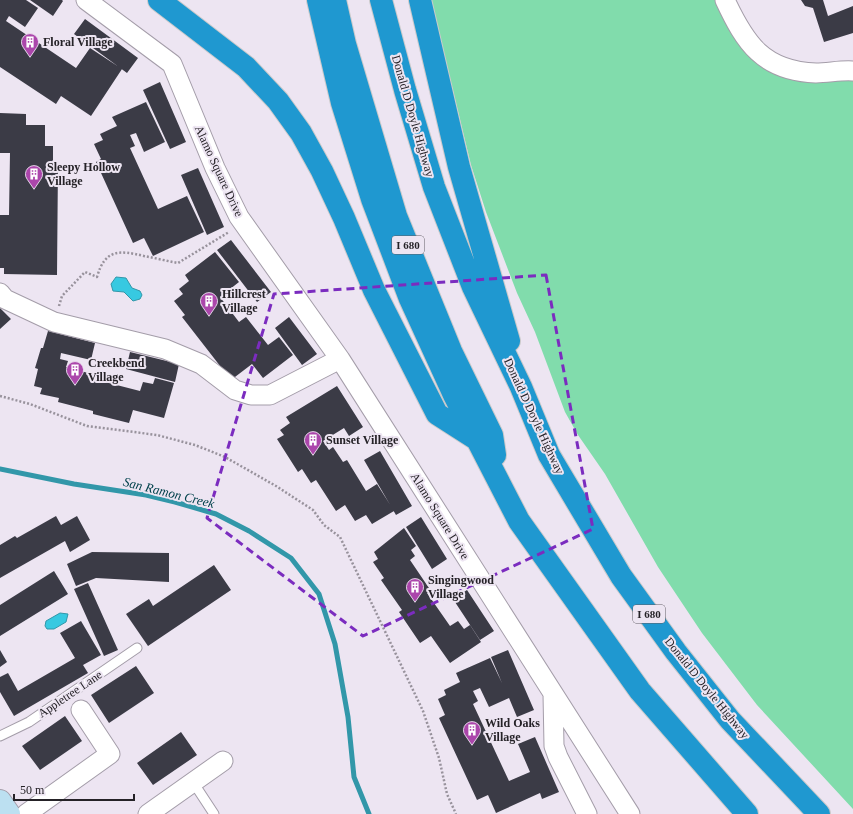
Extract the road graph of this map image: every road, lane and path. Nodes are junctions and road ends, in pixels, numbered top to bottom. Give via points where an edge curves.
1 (86, 0) edge
2 (159, 0) edge
3 (318, 0) edge
4 (335, 0) edge
5 (381, 0) edge
6 (420, 0) edge
7 (725, 0) edge
8 (853, 71) edge
9 (243, 224) junction
10 (0, 293) edge
11 (54, 322) junction
12 (340, 359) junction
13 (521, 387) junction
14 (0, 396) edge
15 (478, 440) junction
16 (499, 481) junction
17 (137, 648) dead end
18 (553, 694) junction
19 (80, 710) dead end
20 (0, 736) edge
21 (223, 761) dead end
22 (193, 782) junction
23 (0, 801) edge
24 (8, 814) edge
25 (26, 814) edge
26 (148, 814) edge
27 (214, 814) edge
28 (456, 814) edge
29 (587, 814) edge
30 (630, 814) edge
31 (747, 814) edge
32 (819, 814) edge

1 - 9 street, Alamo Square Drive via 172,64 215,168
2 - 15 highway via 246,67 301,133 322,171 374,290 437,414
3 - 15 highway, I 680 via 342,103 372,199 410,299 454,395
4 - 16 highway, I 680 via 345,44 396,216 451,350 492,435
5 - 13 highway, Donald D Doyle Highway / I 680 via 434,186 472,287
6 - 13 highway via 457,160 502,312
7 - 8 street via 739,30 760,54 790,69 806,72
9 - 11 path via 178,263 124,251 114,253 104,260 97,277 85,272 62,296
9 - 12 street, Alamo Square Drive
10 - 11 street via 5,299
11 - 12 street via 165,350 201,364 235,390 251,395 270,395
12 - 18 street, Alamo Square Drive
13 - 32 highway, Donald D Doyle Highway / I 680 via 549,455 621,576 676,652 730,720
14 - 28 path via 47,410 87,426 157,436 195,445 250,470 313,510 324,525 340,537 398,657 431,733 447,794
15 - 16 highway, I 680
16 - 31 highway, I 680 via 519,521 640,691
17 - 20 lane, Appletree Lane via 29,722
18 - 29 street via 554,746
18 - 30 street, Alamo Square Drive
19 - 25 street via 110,754
21 - 22 street
22 - 26 street
22 - 27 lane
23 - 24 main road

